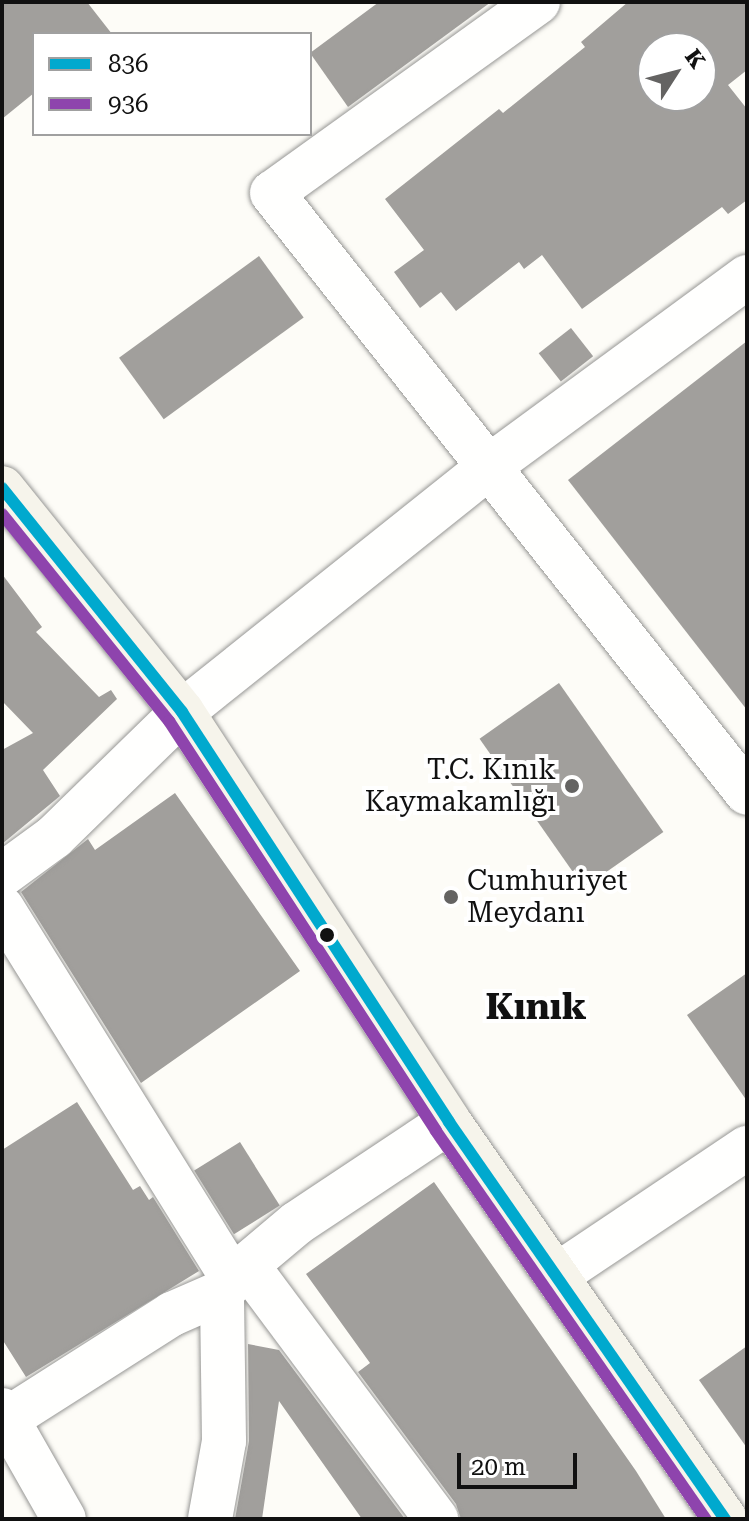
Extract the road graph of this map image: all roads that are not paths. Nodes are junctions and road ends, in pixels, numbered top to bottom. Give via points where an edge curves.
1 (538, 2) edge
2 (747, 277) edge
3 (491, 465) junction
4 (2, 488) edge
5 (182, 712) junction
6 (747, 793) edge
7 (2, 875) edge
8 (2, 908) edge
9 (449, 1122) junction
10 (747, 1148) edge
11 (557, 1275) junction
12 (234, 1279) junction
13 (4, 1415) edge
14 (64, 1519) edge
15 (210, 1519) edge
16 (436, 1519) edge
17 (725, 1519) edge

1 - 3 street via 272,193
2 - 3 street
3 - 5 street
3 - 6 street
4 - 5 main road
5 - 7 street via 54,837
5 - 9 main road
8 - 12 street
9 - 11 main road
9 - 12 street via 297,1223
10 - 11 street
11 - 17 main road
12 - 13 street
12 - 15 street via 224,1441
12 - 16 street
13 - 14 street

